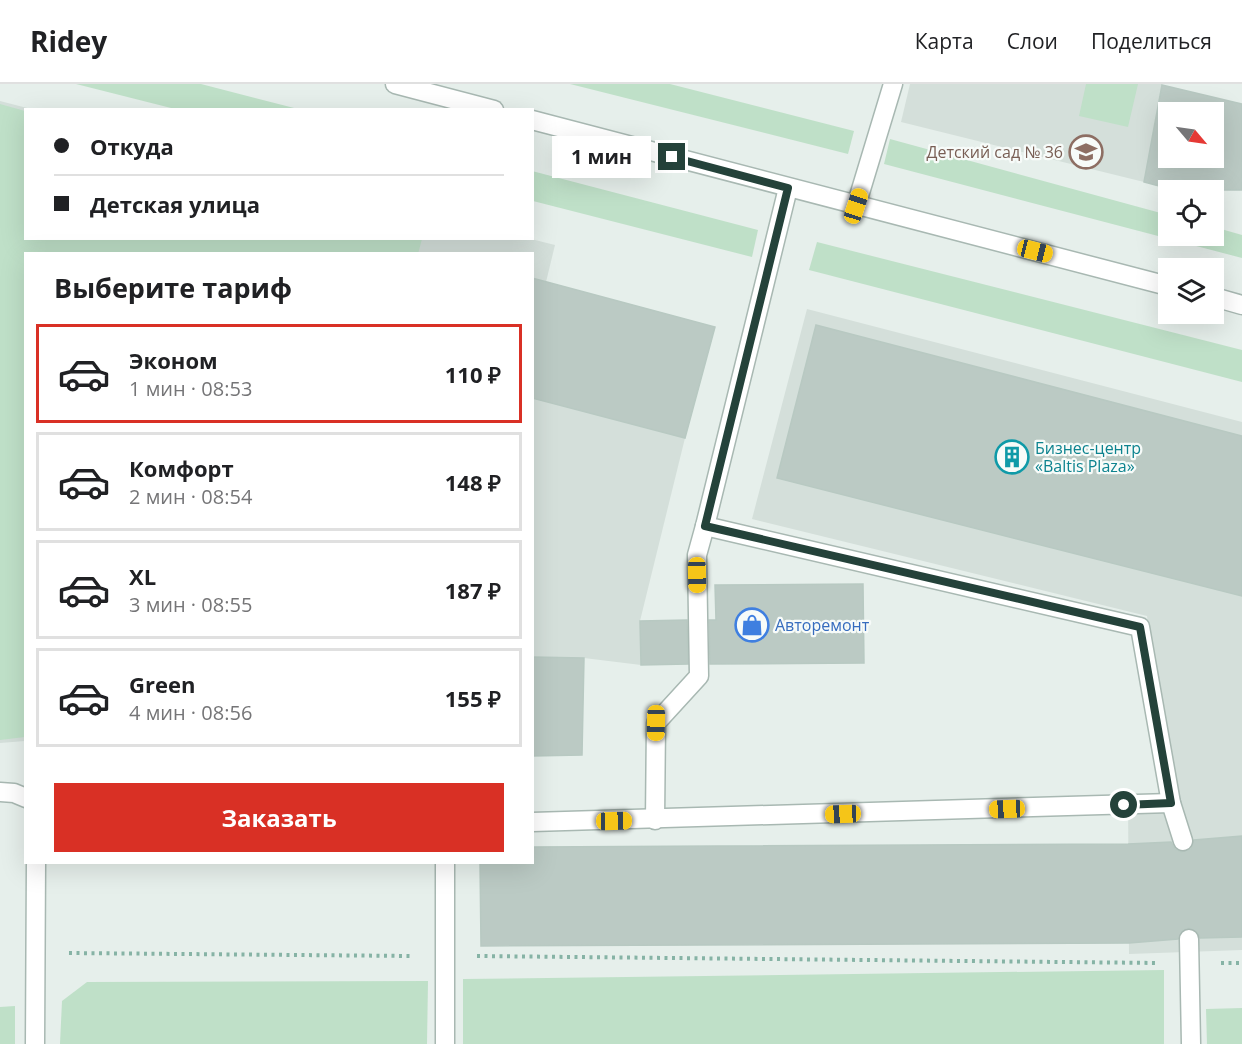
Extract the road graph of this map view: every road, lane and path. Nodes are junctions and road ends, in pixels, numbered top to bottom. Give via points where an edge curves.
1 (395, 84) edge
2 (893, 84) edge
3 (486, 108) edge
4 (534, 121) edge
5 (788, 188) junction
6 (856, 206) junction
7 (1158, 283) edge
8 (1224, 300) edge
9 (1242, 305) edge
10 (705, 526) junction
11 (0, 792) edge
12 (24, 797) edge
13 (1171, 803) junction
14 (655, 820) junction
15 (534, 822) edge
16 (1183, 841) dead end
17 (36, 864) edge
18 (445, 864) edge
19 (1189, 939) dead end
20 (446, 956) junction
21 (1188, 963) junction
22 (1242, 963) edge
23 (35, 981) junction
24 (35, 1044) edge
25 (445, 1044) edge
26 (1191, 1044) edge

1 - 3 street
2 - 6 street
4 - 5 street
5 - 6 street
5 - 10 street
6 - 7 street
8 - 9 street
10 - 13 street via 1140,627
10 - 14 street via 696,555 699,676 656,723
11 - 12 street
13 - 14 street
13 - 16 street
14 - 15 street
17 - 23 street
18 - 20 street
19 - 21 street
20 - 21 path
20 - 23 path via 68,953
20 - 25 street
21 - 22 path
21 - 26 street
23 - 24 street

